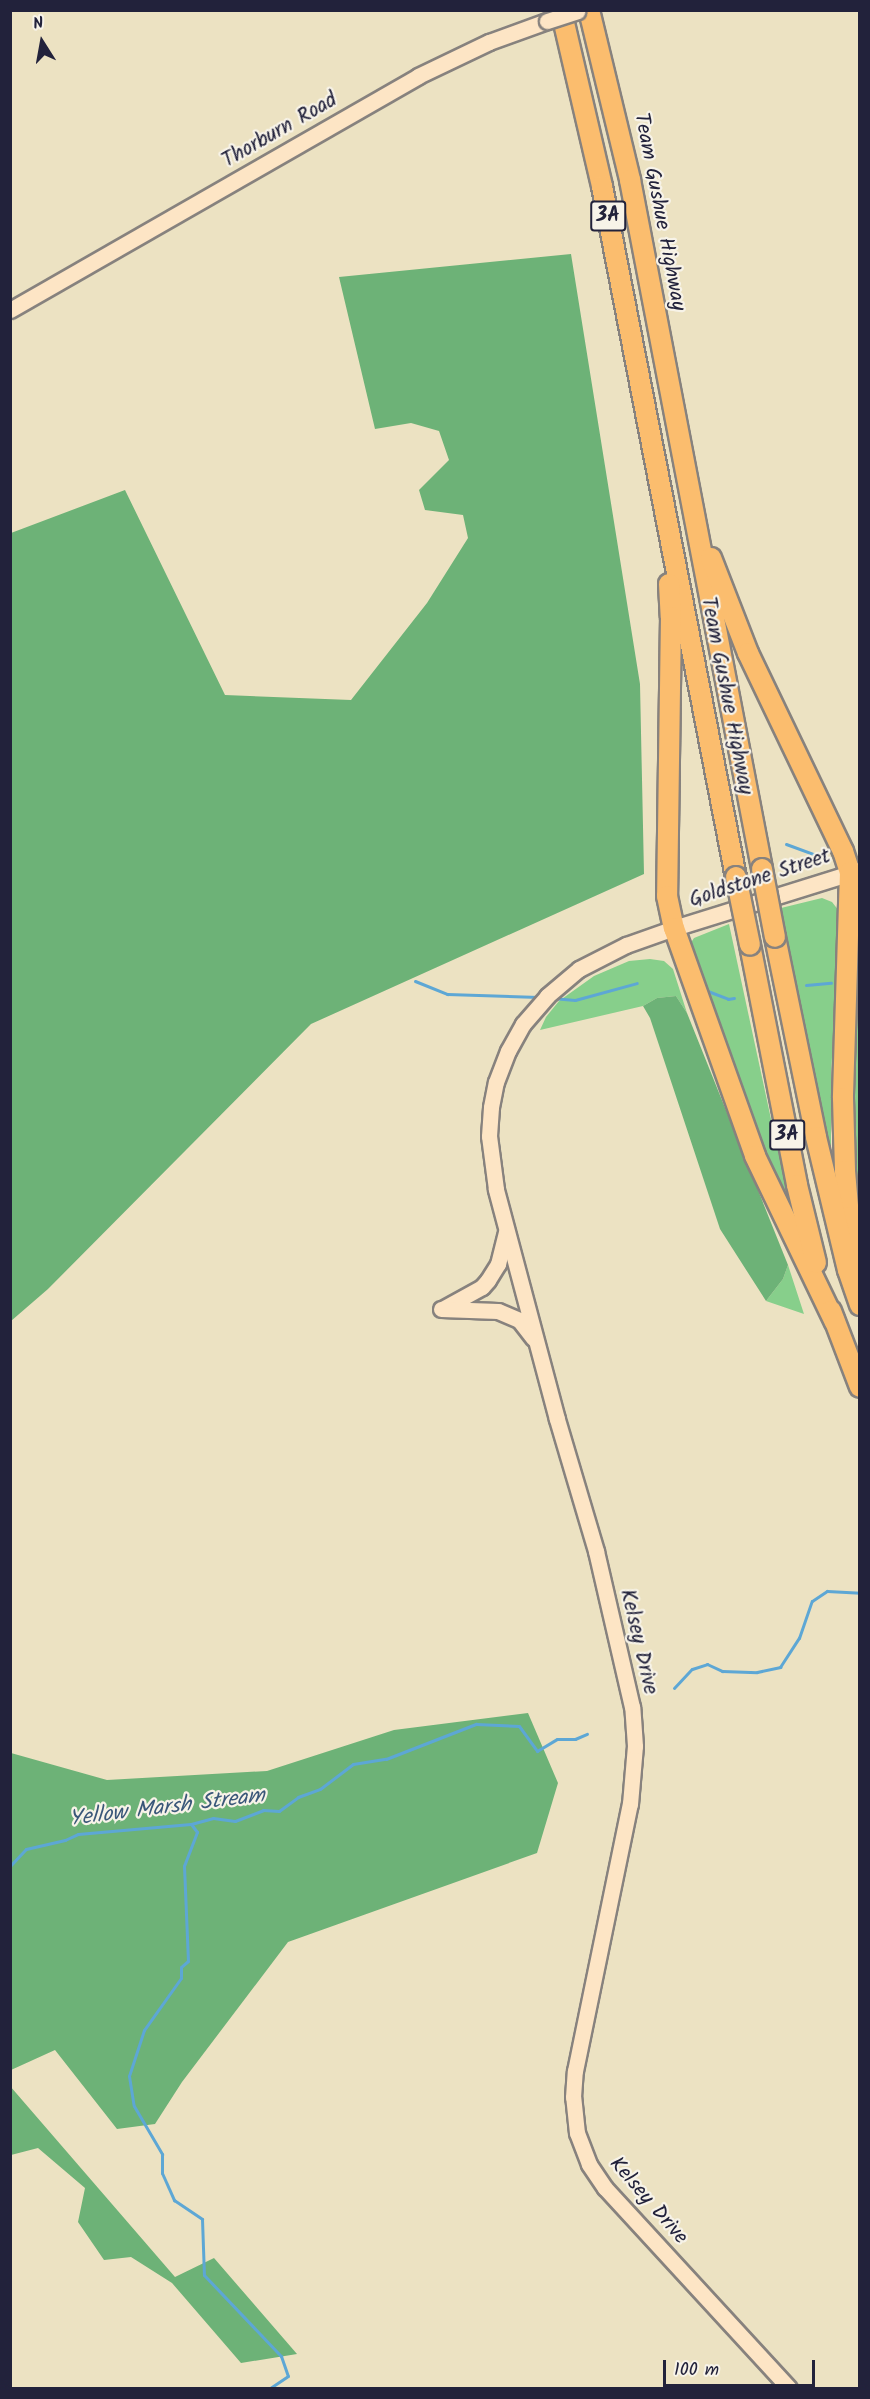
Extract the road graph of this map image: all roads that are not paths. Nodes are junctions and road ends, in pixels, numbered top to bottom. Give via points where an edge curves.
1 (580, 10) edge
2 (590, 10) edge
3 (554, 16) edge
4 (10, 310) edge
5 (688, 496) junction
6 (664, 501) junction
7 (855, 871) edge
8 (674, 928) junction
9 (507, 1229) junction
10 (860, 1283) edge
11 (860, 1305) edge
12 (835, 1322) junction
13 (539, 1345) junction
14 (860, 1387) edge
15 (789, 2388) edge

1 - 3 main road, Thorburn Road, bridge
2 - 5 highway, Team Gushue Highway / 3A via 630,180
3 - 4 main road, Thorburn Road via 425,72
3 - 6 highway, Team Gushue Highway / 3A via 602,186
5 - 7 highway via 748,653
5 - 11 highway, Team Gushue Highway / 3A, bridge via 825,1179
6 - 8 highway via 671,617 667,896
6 - 12 highway, Team Gushue Highway / 3A, bridge via 799,1194
7 - 8 main road, Goldstone Street
7 - 10 highway via 843,1098 845,1171
8 - 9 main road, Kelsey Drive via 627,945 579,969 547,996 523,1024 508,1052 491,1107 489,1136 496,1189
8 - 12 highway via 755,1156
9 - 13 main road, Kelsey Drive
9 - 13 main road via 498,1264 488,1280 441,1309 485,1309 508,1315 519,1320
12 - 14 highway, Team Gushue Highway / 3A
13 - 15 main road, Kelsey Drive via 596,1551 632,1707 635,1746 630,1804 575,2071 577,2133 589,2164 605,2188

